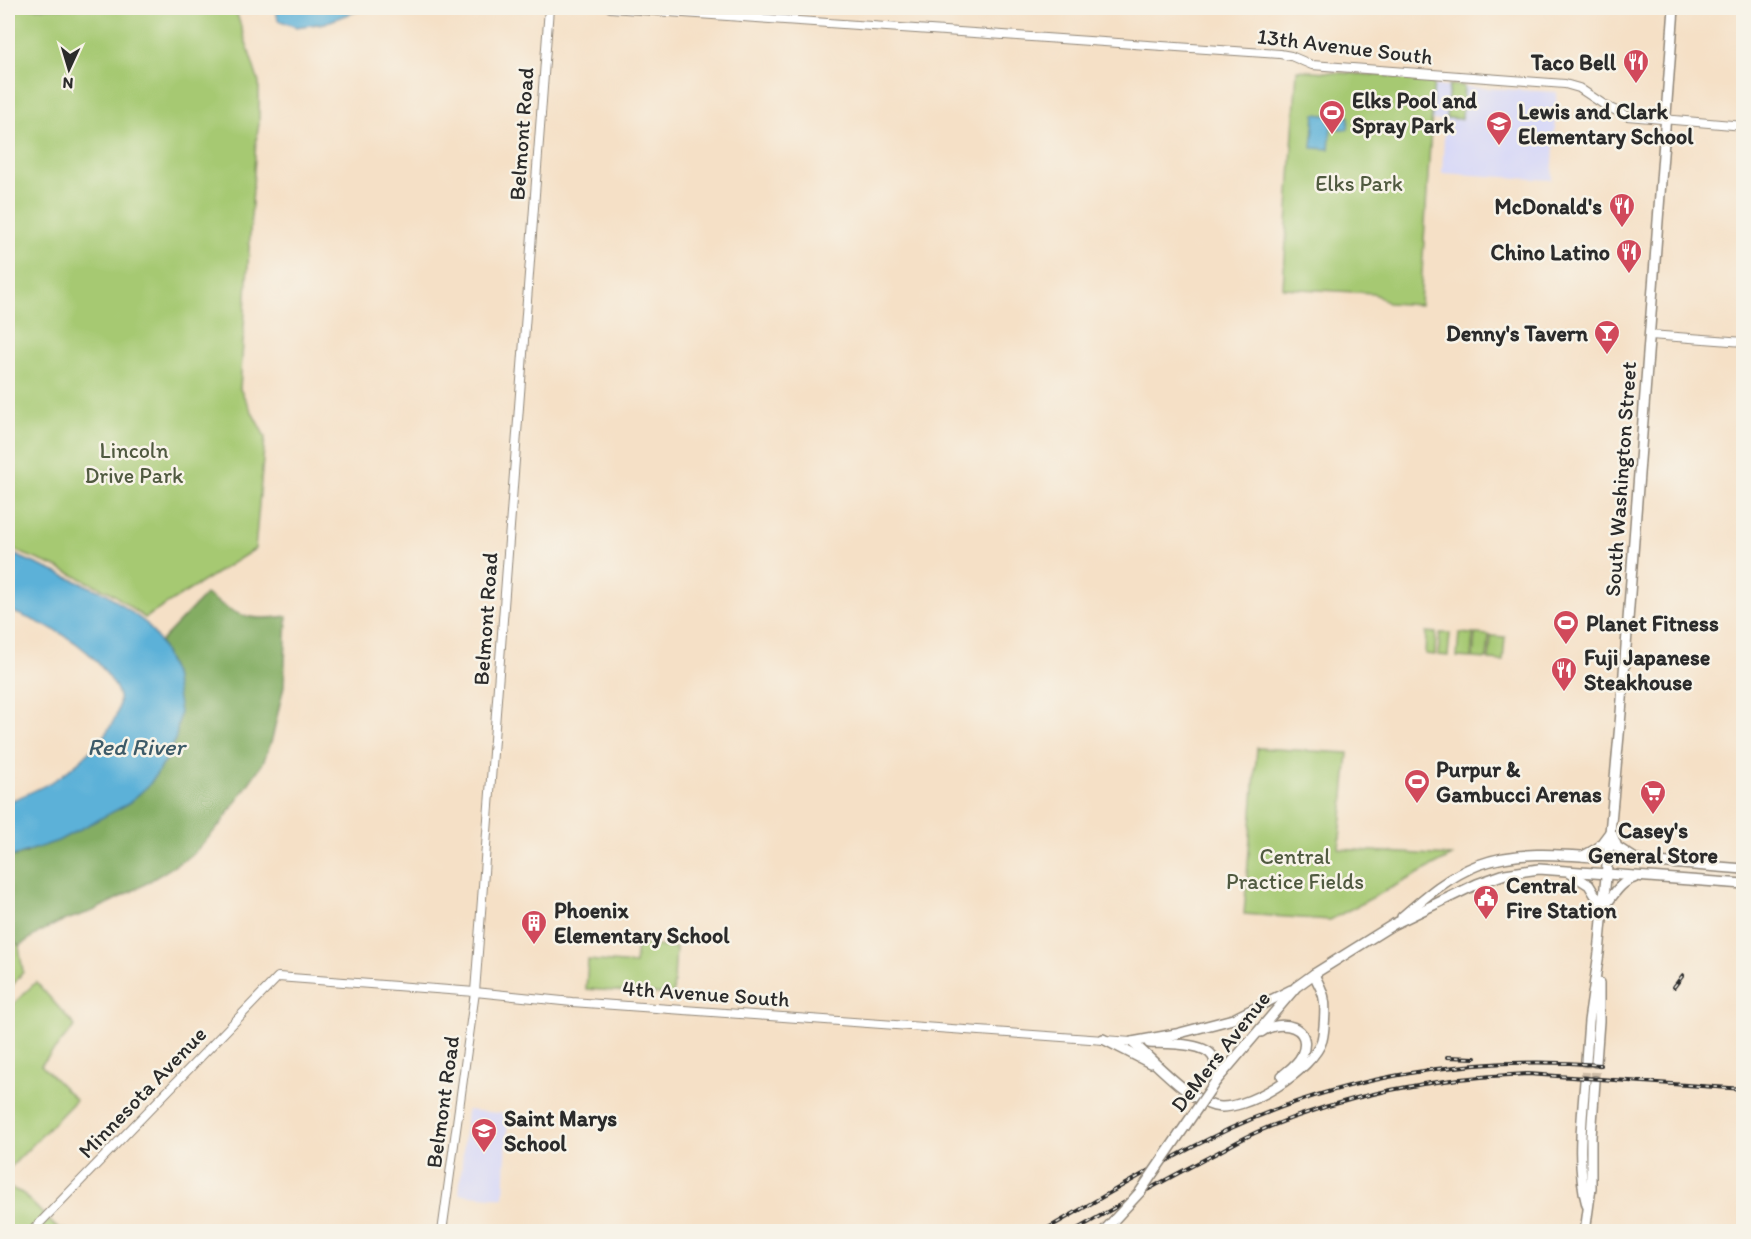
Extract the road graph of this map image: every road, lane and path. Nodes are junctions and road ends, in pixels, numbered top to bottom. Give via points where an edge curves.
1 (549, 8) edge
2 (610, 8) edge
3 (1674, 8) edge
4 (1665, 120) junction
5 (1743, 126) edge
6 (1650, 335) junction
7 (1743, 342) edge
8 (1611, 830) junction
9 (1581, 856) junction
10 (1608, 858) junction
11 (1642, 861) junction
12 (1743, 869) edge
13 (1568, 871) junction
14 (1607, 874) junction
15 (1456, 876) junction
16 (1640, 877) junction
17 (1743, 884) edge
18 (1463, 891) junction
19 (1603, 909) junction
20 (1394, 924) junction
21 (1314, 974) junction
22 (278, 977) joint
23 (1296, 987) junction
24 (475, 992) junction
25 (1103, 1039) junction
26 (1251, 1039) junction
27 (1132, 1041) junction
28 (1591, 1061) tunnel mouth
29 (1170, 1075) junction
30 (1216, 1081) junction
31 (1590, 1081) tunnel mouth
32 (1264, 1093) junction
33 (31, 1232) edge
34 (442, 1232) edge
35 (1103, 1232) edge
36 (1586, 1232) edge

1 - 24 street, Belmont Road
2 - 4 street, 13th Avenue South via 1280,54 1312,65 1565,84 1627,116
3 - 4 main road, South Washington Street
4 - 5 street, 13th Avenue South
4 - 6 main road, South Washington Street
6 - 7 street
6 - 8 main road, South Washington Street
8 - 9 main road via 1598,848
8 - 10 main road, South Washington Street
8 - 11 main road via 1617,847
9 - 10 main road, DeMers Avenue
9 - 15 main road, DeMers Avenue via 1521,855 1478,865
10 - 11 main road, DeMers Avenue
10 - 14 main road, South Washington Street
11 - 12 main road, DeMers Avenue
13 - 14 main road, DeMers Avenue
13 - 18 main road, DeMers Avenue via 1521,870
13 - 19 main road via 1589,885
14 - 16 main road, DeMers Avenue
14 - 19 main road, South Washington Street
15 - 18 main road
15 - 20 main road, DeMers Avenue via 1425,896
16 - 17 main road, DeMers Avenue
16 - 19 main road via 1627,880
18 - 20 main road, DeMers Avenue
19 - 28 main road, South Washington Street via 1599,1021
20 - 21 main road, DeMers Avenue
21 - 23 main road, DeMers Avenue
21 - 32 main road via 1325,1001 1322,1041 1312,1059 1299,1071
22 - 24 street, 4th Avenue South
22 - 33 street, Minnesota Avenue
23 - 26 main road, DeMers Avenue
23 - 27 main road via 1233,1019 1176,1035
24 - 25 street, 4th Avenue South
24 - 34 street, Belmont Road
25 - 27 street, 4th Avenue South
25 - 29 main road
26 - 30 main road, DeMers Avenue
26 - 32 main road via 1265,1029 1283,1024 1295,1027 1304,1042 1298,1062
27 - 29 main road
27 - 30 main road via 1195,1046 1207,1051 1214,1058
29 - 32 main road via 1191,1095 1214,1106 1241,1105
30 - 35 main road, DeMers Avenue, bridge via 1140,1192
31 - 36 main road via 1591,1188

